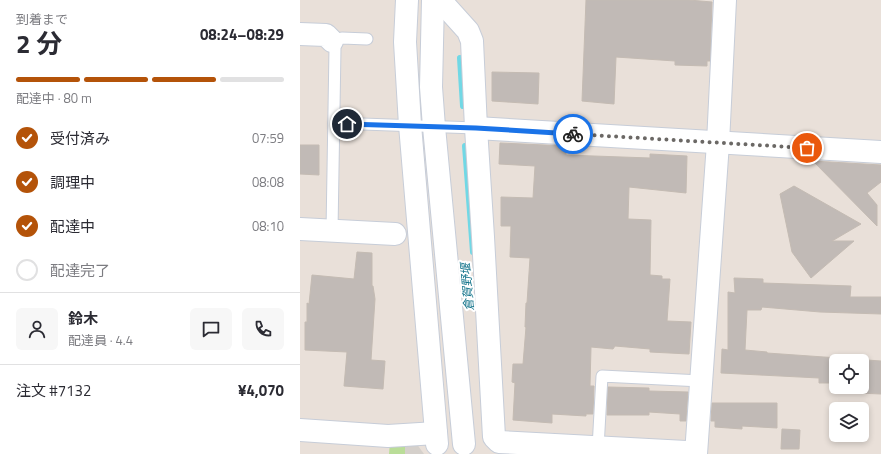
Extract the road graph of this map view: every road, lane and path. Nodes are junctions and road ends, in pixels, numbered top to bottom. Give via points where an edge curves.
1 (407, 0) edge
2 (433, 0) edge
3 (440, 0) edge
4 (725, 0) edge
5 (300, 34) edge
6 (367, 39) dead end
7 (332, 41) junction
8 (334, 123) junction
9 (410, 125) junction
10 (434, 127) junction
11 (476, 128) junction
12 (718, 143) junction
13 (881, 152) edge
14 (300, 229) edge
15 (332, 231) junction
16 (395, 234) dead end
17 (701, 381) junction
18 (300, 430) edge
19 (437, 444) edge
20 (598, 448) junction
21 (464, 449) edge
22 (696, 454) edge

1 - 9 street via 405,42
2 - 10 street
3 - 11 street via 468,31 472,41
4 - 12 street
5 - 7 street via 326,35
6 - 7 lane via 342,38
7 - 8 lane via 335,48
8 - 9 lane
8 - 15 lane
9 - 10 lane
9 - 19 street
10 - 11 lane
10 - 21 street
11 - 12 street
11 - 20 street via 494,437 499,442
12 - 13 street
12 - 17 street
14 - 15 street
15 - 16 street
17 - 20 lane via 602,376
17 - 22 street
18 - 19 street via 388,436
20 - 22 street

